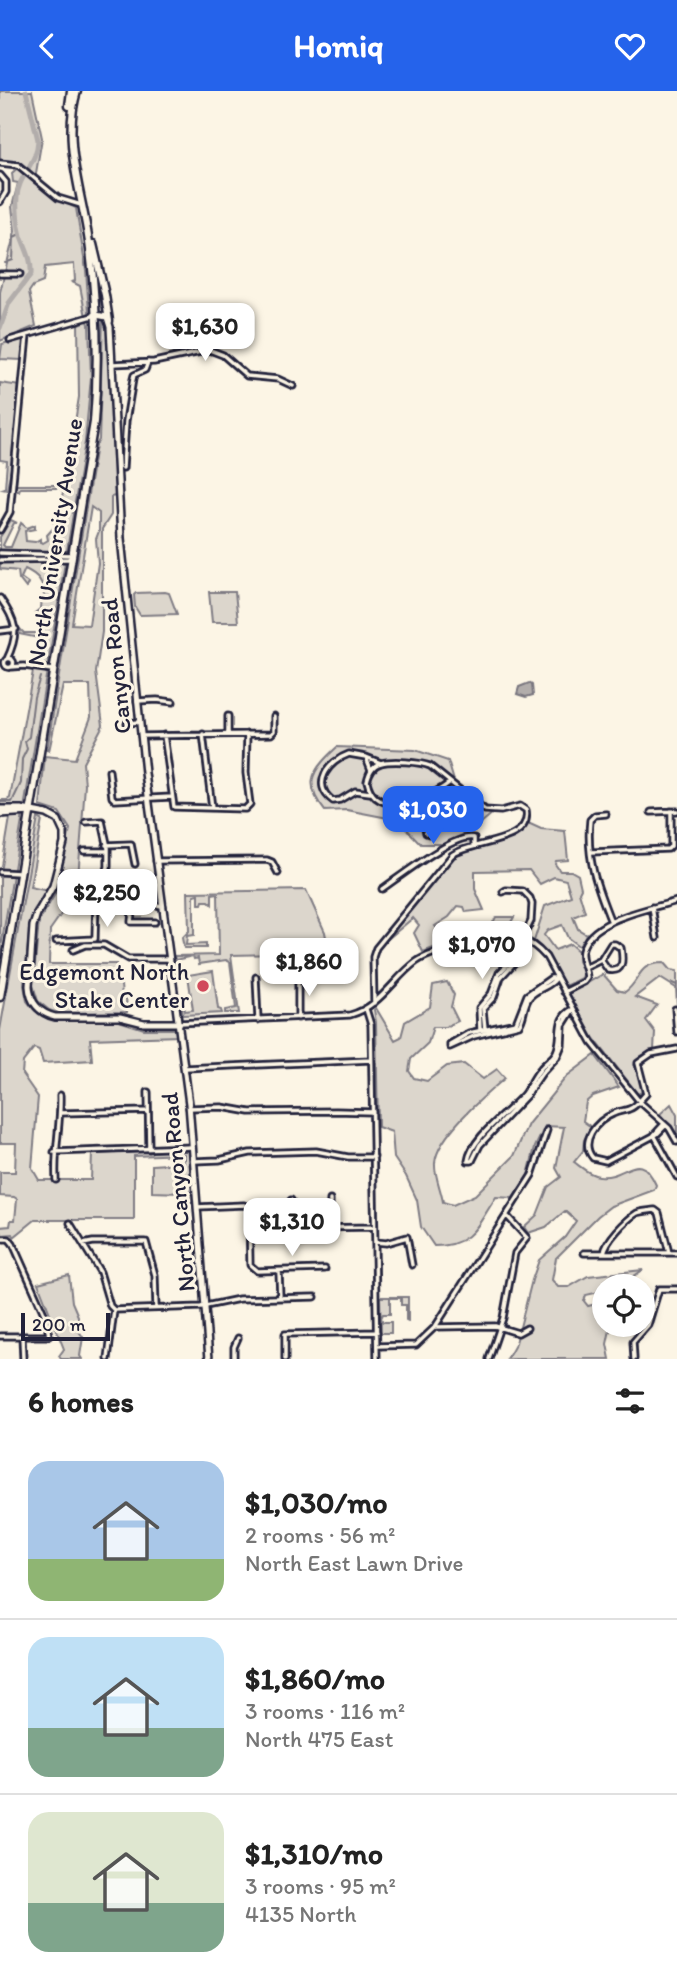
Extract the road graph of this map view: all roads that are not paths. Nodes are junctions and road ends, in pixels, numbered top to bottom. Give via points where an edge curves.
1 (71, 91) edge
2 (77, 91) edge
3 (70, 124) junction
4 (0, 163) edge
5 (0, 175) edge
6 (0, 202) edge
7 (83, 205) junction
8 (87, 229) junction
9 (0, 274) edge
10 (20, 274) dead end
11 (96, 315) junction
12 (109, 321) junction
13 (27, 335) junction
14 (10, 340) dead end
15 (148, 362) junction
16 (113, 363) junction
17 (293, 386) dead end
18 (123, 468) dead end
19 (0, 530) edge
20 (0, 553) edge
21 (74, 556) junction
22 (0, 559) edge
23 (0, 597) edge
24 (16, 629) junction
25 (0, 631) edge
26 (6, 661) edge
27 (24, 666) junction
28 (54, 671) junction
29 (137, 701) junction
30 (173, 702) dead end
31 (228, 716) dead end
32 (274, 716) dead end
33 (139, 722) junction
34 (127, 723) dead end
35 (203, 734) junction
36 (228, 734) junction
37 (247, 734) junction
38 (164, 735) junction
39 (141, 736) junction
40 (366, 757) junction
41 (380, 763) junction
42 (371, 770) junction
43 (109, 771) dead end
44 (449, 783) junction
45 (372, 794) junction
46 (171, 797) junction
47 (429, 797) junction
48 (150, 798) junction
49 (420, 799) junction
50 (212, 808) junction
51 (0, 811) edge
52 (671, 811) junction
53 (677, 811) edge
54 (32, 812) junction
55 (651, 812) dead end
56 (606, 814) dead end
57 (86, 821) dead end
58 (106, 845) junction
59 (473, 846) junction
60 (83, 851) dead end
61 (108, 851) junction
62 (590, 852) junction
63 (156, 861) junction
64 (135, 864) dead end
65 (0, 872) edge
66 (21, 873) junction
67 (278, 873) dead end
68 (106, 874) junction
69 (150, 882) dead end
70 (383, 889) dead end
71 (99, 890) junction
72 (503, 892) dead end
73 (677, 901) edge
74 (134, 902) junction
75 (162, 903) junction
76 (652, 907) junction
77 (95, 908) junction
78 (71, 909) dead end
79 (155, 922) dead end
80 (611, 922) junction
81 (657, 938) dead end
82 (523, 940) junction
83 (56, 941) dead end
84 (73, 950) dead end
85 (170, 959) junction
86 (601, 960) junction
87 (585, 968) junction
88 (256, 977) dead end
89 (298, 977) dead end
90 (556, 978) junction
91 (564, 992) junction
92 (0, 997) edge
93 (374, 1003) junction
94 (366, 1009) junction
95 (573, 1009) junction
96 (675, 1009) dead end
97 (298, 1018) junction
98 (258, 1020) junction
99 (179, 1023) junction
100 (677, 1031) edge
101 (483, 1032) junction
102 (677, 1049) edge
103 (372, 1060) junction
104 (184, 1068) junction
105 (538, 1076) junction
106 (148, 1092) dead end
107 (60, 1095) dead end
108 (639, 1101) junction
109 (189, 1108) junction
110 (148, 1111) junction
111 (373, 1112) junction
112 (60, 1113) junction
113 (665, 1124) junction
114 (547, 1130) dead end
115 (654, 1135) junction
116 (677, 1142) edge
117 (193, 1147) junction
118 (149, 1149) junction
119 (54, 1152) junction
120 (374, 1157) junction
121 (194, 1161) junction
122 (677, 1177) edge
123 (55, 1180) dead end
124 (291, 1200) dead end
125 (330, 1200) dead end
126 (197, 1207) junction
127 (507, 1216) junction
128 (71, 1223) dead end
129 (330, 1227) junction
130 (375, 1227) junction
131 (292, 1228) junction
132 (250, 1229) junction
133 (0, 1239) edge
134 (376, 1242) junction
135 (83, 1244) junction
136 (584, 1253) dead end
137 (604, 1253) junction
138 (669, 1253) junction
139 (677, 1253) edge
140 (412, 1265) dead end
141 (326, 1269) dead end
142 (279, 1271) junction
143 (677, 1289) edge
144 (315, 1297) dead end
145 (280, 1298) junction
146 (205, 1306) junction
147 (156, 1309) junction
148 (114, 1310) junction
149 (435, 1327) junction
150 (500, 1327) junction
151 (527, 1328) dead end
152 (377, 1332) junction
153 (0, 1336) edge
154 (22, 1336) junction
155 (238, 1338) dead end
156 (377, 1346) junction
157 (23, 1359) edge
158 (108, 1359) edge
159 (209, 1359) edge
160 (234, 1359) edge
161 (285, 1359) edge
162 (377, 1359) edge
163 (489, 1359) edge
164 (634, 1359) edge

1 - 3 highway
2 - 3 highway, North University Avenue
3 - 7 highway, North University Avenue
4 - 7 street via 16,164 58,198
5 - 6 street via 6,193
7 - 8 highway, North University Avenue
8 - 11 highway, North University Avenue
8 - 12 highway
9 - 10 street
11 - 12 main road via 105,315
11 - 13 street
11 - 21 highway, North University Avenue via 94,422
12 - 16 main road, Canyon Road
13 - 14 street
13 - 19 street via 9,512
15 - 16 street
15 - 17 street via 210,350 247,376 278,379
15 - 18 street via 133,379
16 - 29 main road, Canyon Road via 119,516
20 - 21 street
21 - 22 street
21 - 28 highway, North University Avenue
23 - 24 street
24 - 25 street
24 - 26 street
26 - 27 street
26 - 27 street via 11,667
27 - 28 street
28 - 54 highway, North University Avenue
29 - 30 street
29 - 33 main road, Canyon Road
31 - 36 street
32 - 37 street via 271,734
33 - 34 street
33 - 39 main road, Canyon Road
35 - 36 street
35 - 38 street
35 - 50 street
36 - 37 street
37 - 50 street via 249,806
38 - 39 street
38 - 46 street
39 - 48 main road, Canyon Road
40 - 41 street
40 - 42 street
40 - 45 street via 344,756 327,768 324,784 333,801 355,791
41 - 42 street
41 - 44 street via 419,763
42 - 45 street
43 - 48 street via 115,800
44 - 47 street
44 - 59 street via 485,810 517,806 526,810 527,820 518,832
45 - 49 street via 388,803
46 - 48 street
46 - 50 street via 174,807
47 - 49 street
47 - 49 street via 433,826 429,834
48 - 63 main road, Canyon Road
51 - 54 main road
52 - 53 street
52 - 55 street
52 - 62 street via 668,849
54 - 66 highway, North University Avenue
54 - 99 main road via 55,818 64,835 52,890 33,926 29,989 33,1001 51,1017
56 - 62 street via 590,820
57 - 58 street via 102,821
58 - 61 street
58 - 64 street via 131,844
59 - 70 street via 474,838 459,839 434,851
59 - 93 street via 452,855 376,948
60 - 61 street
61 - 68 street
62 - 80 street via 592,872
63 - 67 street via 267,860
63 - 75 main road, Canyon Road
65 - 66 street
66 - 92 highway, North University Avenue
68 - 69 street
68 - 71 street
71 - 74 street
71 - 77 street
72 - 82 street via 519,890 530,898 533,912
73 - 76 street
74 - 75 street
74 - 79 street via 131,922
75 - 85 main road, Canyon Road
76 - 80 street
76 - 81 street
77 - 78 street
77 - 83 street via 94,940
80 - 87 street via 587,939 582,954
82 - 90 street via 542,953
82 - 93 street via 495,938 427,955
82 - 101 street via 515,962 482,1009
84 - 85 street via 104,945 126,959
85 - 99 main road, Canyon Road
86 - 86 street via 611,944 621,948 620,968 608,970
86 - 87 street
87 - 91 street via 585,981
88 - 98 street
89 - 97 street
90 - 91 street
90 - 101 street via 530,997 519,1025
91 - 95 street
93 - 94 street
94 - 97 street via 350,1015
94 - 103 street
95 - 105 street via 564,1019 561,1052
95 - 108 street via 592,1043
96 - 100 street
97 - 98 street
98 - 99 street
99 - 104 main road, North Canyon Road
101 - 101 street via 461,1037 450,1046 452,1047
102 - 108 street via 651,1054 638,1063 646,1091
103 - 104 street
103 - 111 street
104 - 109 main road, North Canyon Road
105 - 105 street via 480,1138 468,1161 527,1095
106 - 110 street
107 - 112 street
108 - 113 street
108 - 115 street via 607,1117 589,1136 587,1148 593,1158 609,1161
109 - 111 street
109 - 117 main road, North Canyon Road
110 - 112 street
110 - 118 street
111 - 120 street
112 - 119 street
113 - 115 street
113 - 116 street
114 - 127 street via 532,1175
115 - 122 street
117 - 118 street
117 - 121 main road, North Canyon Road
118 - 119 street
119 - 123 street
120 - 121 street via 316,1151
120 - 130 street
121 - 126 main road, North Canyon Road
124 - 131 street
125 - 129 street
126 - 132 street via 247,1206
126 - 146 main road, North Canyon Road
127 - 149 street
127 - 150 street via 527,1238 515,1253
128 - 135 street
129 - 130 street
129 - 131 street
130 - 134 street
131 - 132 street
132 - 142 street via 250,1265
133 - 154 street via 9,1239 50,1336
134 - 140 street via 404,1237
134 - 152 street
135 - 147 street via 146,1242 155,1275
135 - 148 street
136 - 137 street
137 - 138 street
137 - 138 street via 637,1213 655,1210
138 - 139 street
141 - 142 street
142 - 145 street
143 - 164 street via 659,1289 648,1325 633,1342
144 - 145 street
145 - 146 street
146 - 147 street
146 - 159 main road, North Canyon Road
147 - 148 street
148 - 158 street
149 - 150 street
149 - 156 street via 416,1345
150 - 151 street via 519,1333
150 - 163 street
152 - 156 street
152 - 161 street via 285,1334
153 - 154 street
154 - 157 street
155 - 160 street
156 - 162 street

